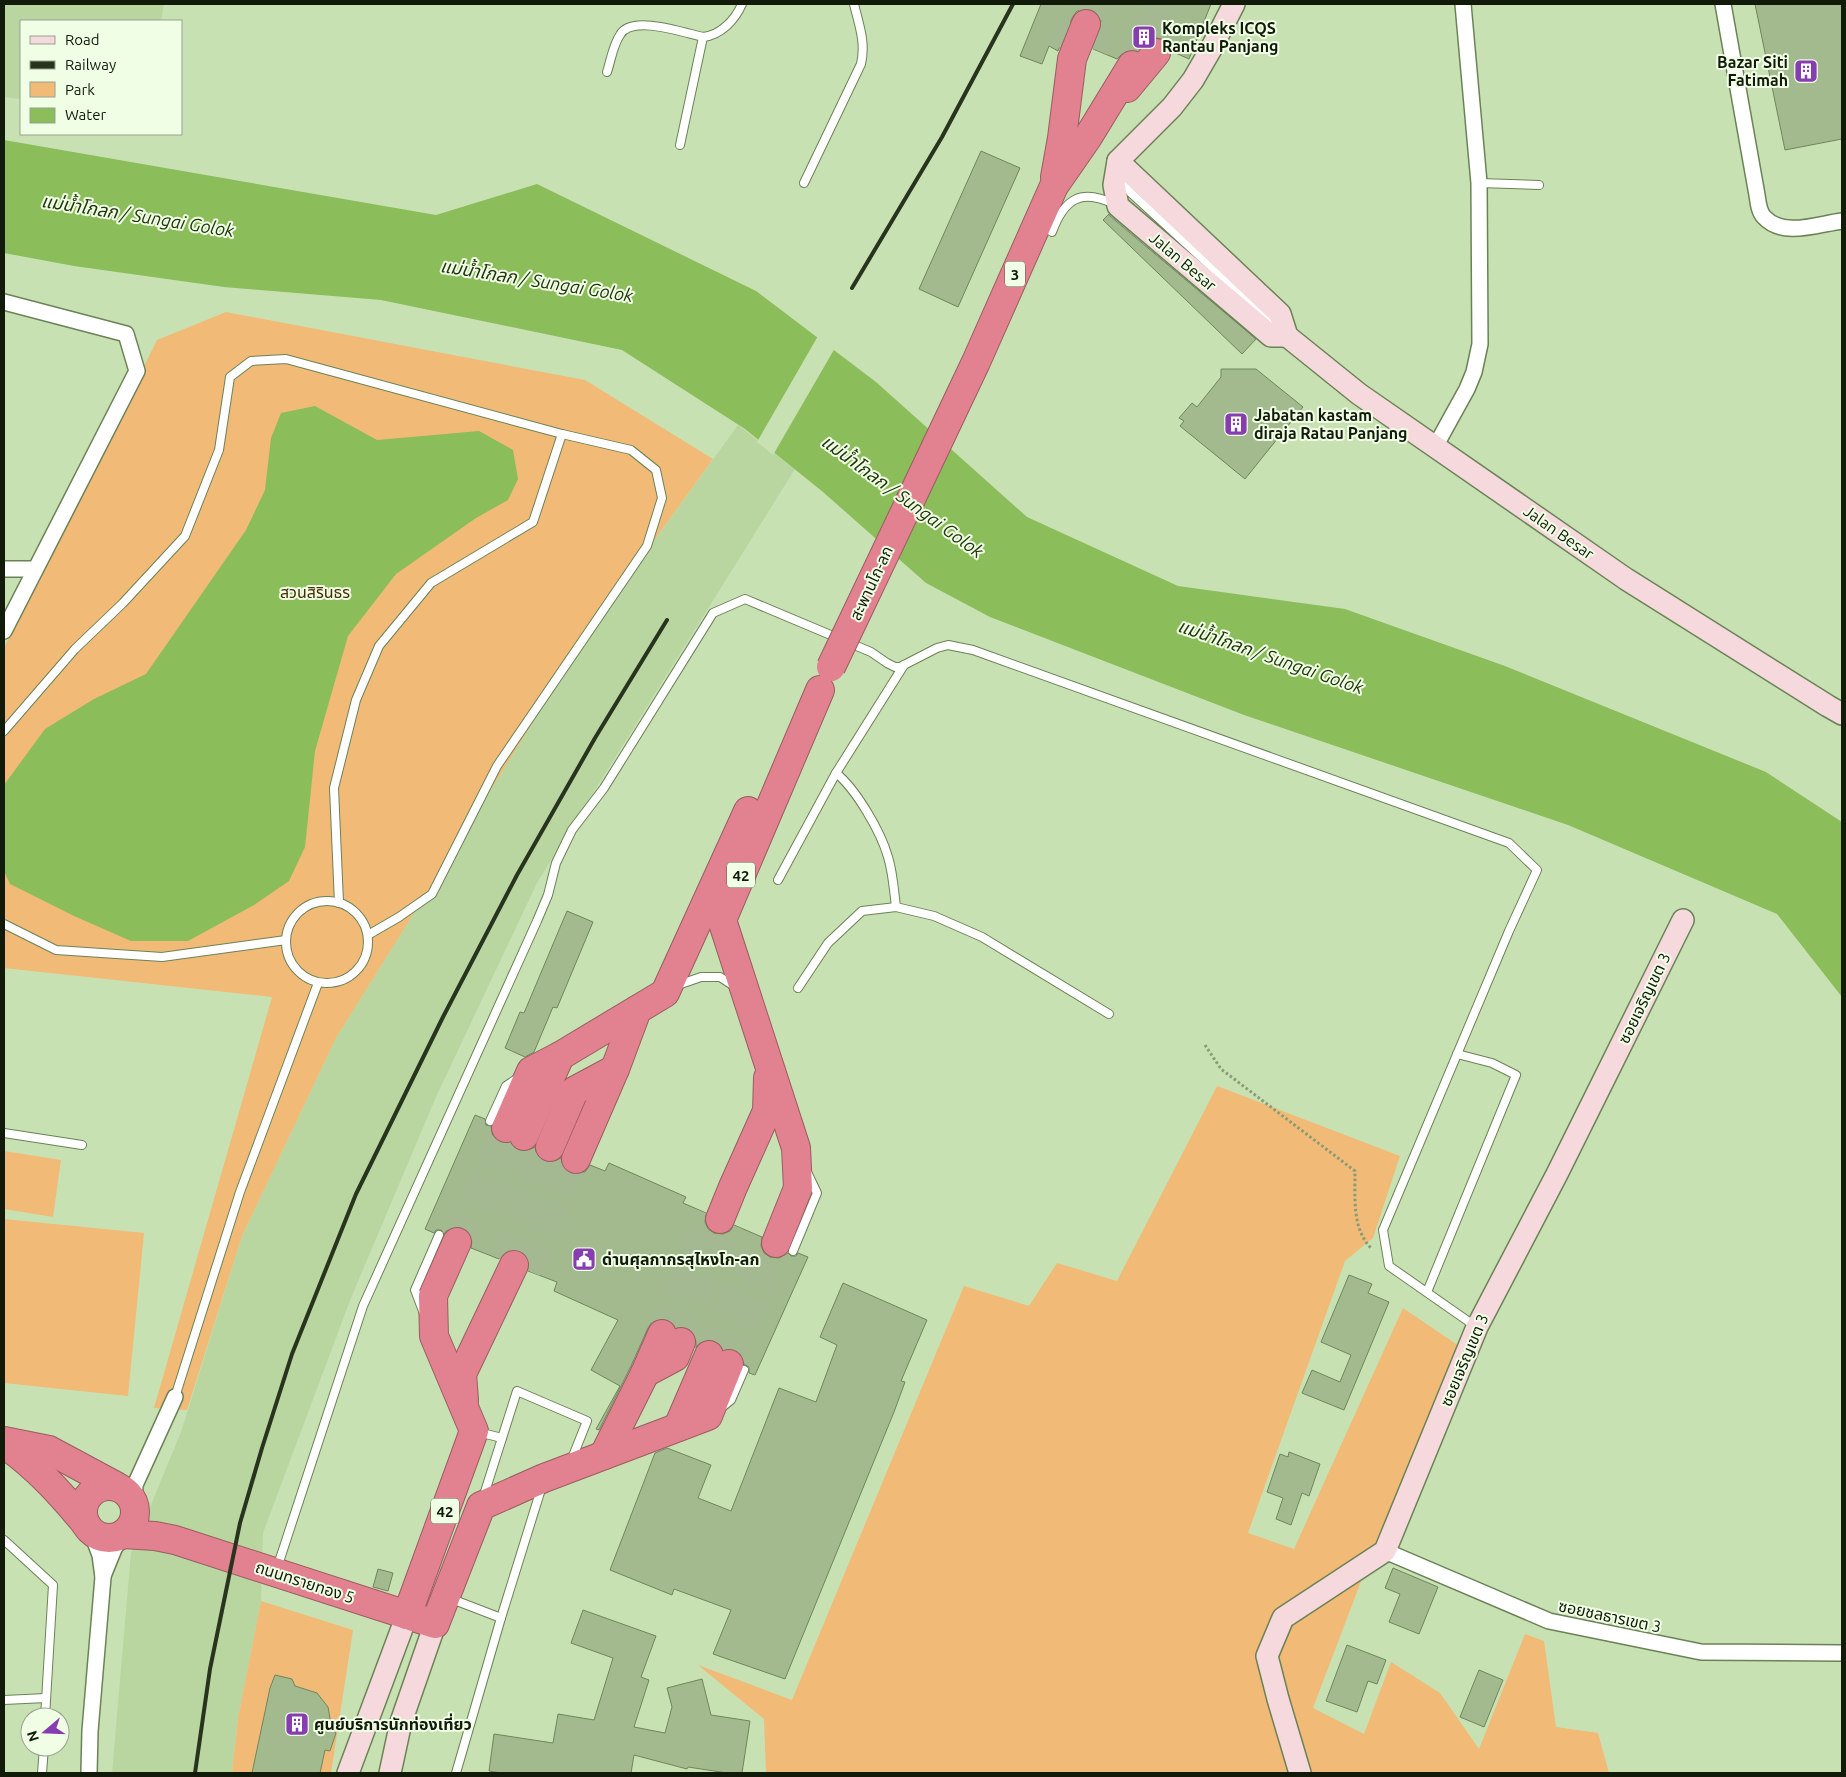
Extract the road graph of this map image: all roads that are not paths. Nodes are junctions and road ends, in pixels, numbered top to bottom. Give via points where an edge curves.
1 (742, 4) edge
2 (854, 4) edge
3 (1234, 4) edge
4 (1463, 4) edge
5 (1723, 4) edge
6 (703, 36) junction
7 (1090, 37) tunnel mouth
8 (1062, 53) tunnel mouth
9 (1156, 53) tunnel mouth
10 (1126, 62) tunnel mouth
11 (608, 72) dead end
12 (1093, 129) junction
13 (1062, 138) junction
14 (680, 145) dead end
15 (1118, 161) junction
16 (804, 183) dead end
17 (1479, 183) junction
18 (1539, 184) dead end
19 (1054, 186) junction
20 (1118, 206) junction
21 (1842, 220) edge
22 (1052, 232) dead end
23 (4, 302) edge
24 (1287, 336) junction
25 (562, 434) junction
26 (1435, 446) junction
27 (911, 499) joint
28 (4, 569) edge
29 (35, 569) junction
30 (4, 631) edge
31 (904, 665) junction
32 (826, 678) junction
33 (1842, 714) edge
34 (4, 731) edge
35 (836, 773) junction
36 (778, 880) dead end
37 (339, 902) junction
38 (896, 907) junction
39 (1683, 920) dead end
40 (4, 924) edge
41 (368, 935) junction
42 (286, 940) junction
43 (318, 983) junction
44 (798, 988) dead end
45 (665, 993) junction
46 (746, 995) junction
47 (637, 1010) junction
48 (1110, 1014) dead end
49 (1457, 1054) junction
50 (560, 1056) junction
51 (769, 1064) junction
52 (595, 1080) junction
53 (4, 1133) edge
54 (82, 1145) dead end
55 (796, 1148) junction
56 (456, 1242) joint
57 (776, 1243) joint
58 (1427, 1292) junction
59 (1477, 1327) junction
60 (434, 1336) junction
61 (665, 1352) tunnel mouth
62 (175, 1397) joint
63 (465, 1406) junction
64 (678, 1427) junction
65 (474, 1431) junction
66 (502, 1438) junction
67 (4, 1442) edge
68 (604, 1455) junction
69 (140, 1470) junction
70 (556, 1474) junction
71 (125, 1495) junction
72 (480, 1506) junction
73 (89, 1528) junction
74 (123, 1534) junction
75 (4, 1540) edge
76 (175, 1540) junction
77 (1385, 1551) junction
78 (276, 1572) junction
79 (103, 1577) junction
80 (442, 1595) junction
81 (407, 1615) junction
82 (501, 1618) junction
83 (435, 1624) junction
84 (1842, 1653) edge
85 (46, 1698) junction
86 (4, 1700) edge
87 (46, 1707) edge
88 (43, 1757) edge
89 (42, 1773) edge
90 (88, 1773) edge
91 (348, 1773) edge
92 (390, 1773) edge
93 (456, 1773) edge
94 (1300, 1773) edge

1 - 6 lane via 725,27 710,36
2 - 16 lane via 864,46 861,64
3 - 15 main road via 1193,80 1172,107
4 - 17 street
5 - 21 street via 1756,195 1763,216 1778,227 1791,229
6 - 11 lane via 647,24 627,28 619,35
6 - 14 lane
7 - 13 highway, 3 via 1072,60
8 - 13 highway, 3 via 1058,83
9 - 12 highway, 3
10 - 12 highway, 3
12 - 19 highway, 3
13 - 19 highway, 3
15 - 20 main road via 1114,185
15 - 24 main road, Jalan Besar via 1280,314
17 - 18 lane
17 - 26 street via 1480,337 1477,358 1468,389
19 - 27 highway, 3
20 - 22 lane via 1095,196 1075,200 1062,212
20 - 24 main road, Jalan Besar via 1271,336
23 - 29 street via 126,334 137,371
24 - 26 main road, Jalan Besar via 1359,394
25 - 34 lane via 286,359 251,361 230,377 219,450 185,536 76,649
25 - 37 lane via 533,522 431,584 378,646 356,700 334,788
25 - 41 lane via 631,450 656,470 662,498 647,546 497,766 432,894
26 - 33 main road, Jalan Besar via 1626,579
27 - 32 highway, สะพานโก-ลก / 42, bridge
28 - 29 street
29 - 30 street
31 - 35 lane
31 - 49 lane via 948,645 973,650 1509,843 1537,870
31 - 78 lane via 895,667 871,652 745,598 713,613 604,788 572,830 556,864 537,921 363,1306
32 - 45 highway, 42 via 765,775
32 - 46 highway, 42 via 722,920
35 - 36 lane
35 - 38 lane via 844,779 872,821 888,857
37 - 41 lane via 358,915
37 - 42 lane via 321,902 304,908 294,917
38 - 44 lane via 862,911 828,943
38 - 48 lane via 934,916 982,936
39 - 59 main road, ซอยเจริญเขต 3
40 - 42 lane via 56,950 162,958
41 - 43 lane via 364,962 356,972 332,984
42 - 43 lane via 287,952 298,972
43 - 62 lane via 240,1192
45 - 46 lane via 701,977 720,977
45 - 47 highway
46 - 51 highway, 42
47 - 50 highway
47 - 52 highway
49 - 58 lane via 1383,1230 1389,1266
49 - 58 lane via 1492,1062 1516,1075
50 - 50 highway via 507,1129 531,1071
51 - 51 highway, 42 via 720,1219 767,1111
51 - 55 highway, 42
52 - 52 highway via 563,1153
53 - 54 lane
55 - 57 highway, 42
55 - 57 lane, 42 via 817,1193
56 - 60 highway
56 - 60 lane via 414,1290
58 - 59 lane
59 - 77 main road, ซอยเจริญเขต 3
60 - 63 highway
61 - 68 highway
62 - 69 street
63 - 63 highway via 462,1374 498,1299 496,1275 515,1265
63 - 65 highway
64 - 64 highway, 42 via 727,1363 708,1416
64 - 68 highway, 42
65 - 66 lane
65 - 81 highway, 42
66 - 70 lane via 517,1392 587,1421
66 - 72 lane
67 - 71 highway, ถนนทรายทอง 5 via 49,1450
67 - 73 highway, ถนนทรายทอง 5 via 56,1488
68 - 70 highway, 42
69 - 71 street via 135,1485
69 - 71 street via 126,1482
70 - 72 highway, 42
70 - 82 lane
71 - 73 highway via 108,1486 92,1492 86,1499 83,1516
71 - 74 highway via 136,1513 130,1529
71 - 76 highway, ถนนทรายทอง 5 via 158,1530
72 - 80 highway, 42
73 - 74 highway via 107,1538
73 - 79 street, ถนนทรายทอง 5 via 100,1555
74 - 76 highway, ถนนทรายทอง 5
74 - 79 street, ถนนทรายทอง 5
75 - 85 lane via 53,1585
76 - 78 highway, ถนนทรายทอง 5
77 - 84 street, ซอยชลธารเขต 3 via 1549,1621 1701,1652
77 - 94 main road via 1283,1618 1267,1656
78 - 81 highway, ถนนทรายทอง 5
79 - 90 street, ถนนทรายทอง 5
80 - 82 lane
80 - 83 highway, 42
81 - 83 highway, ถนนทรายทอง 5
81 - 91 main road
82 - 93 lane
83 - 92 main road via 401,1722
85 - 86 lane
85 - 87 lane
88 - 89 lane

